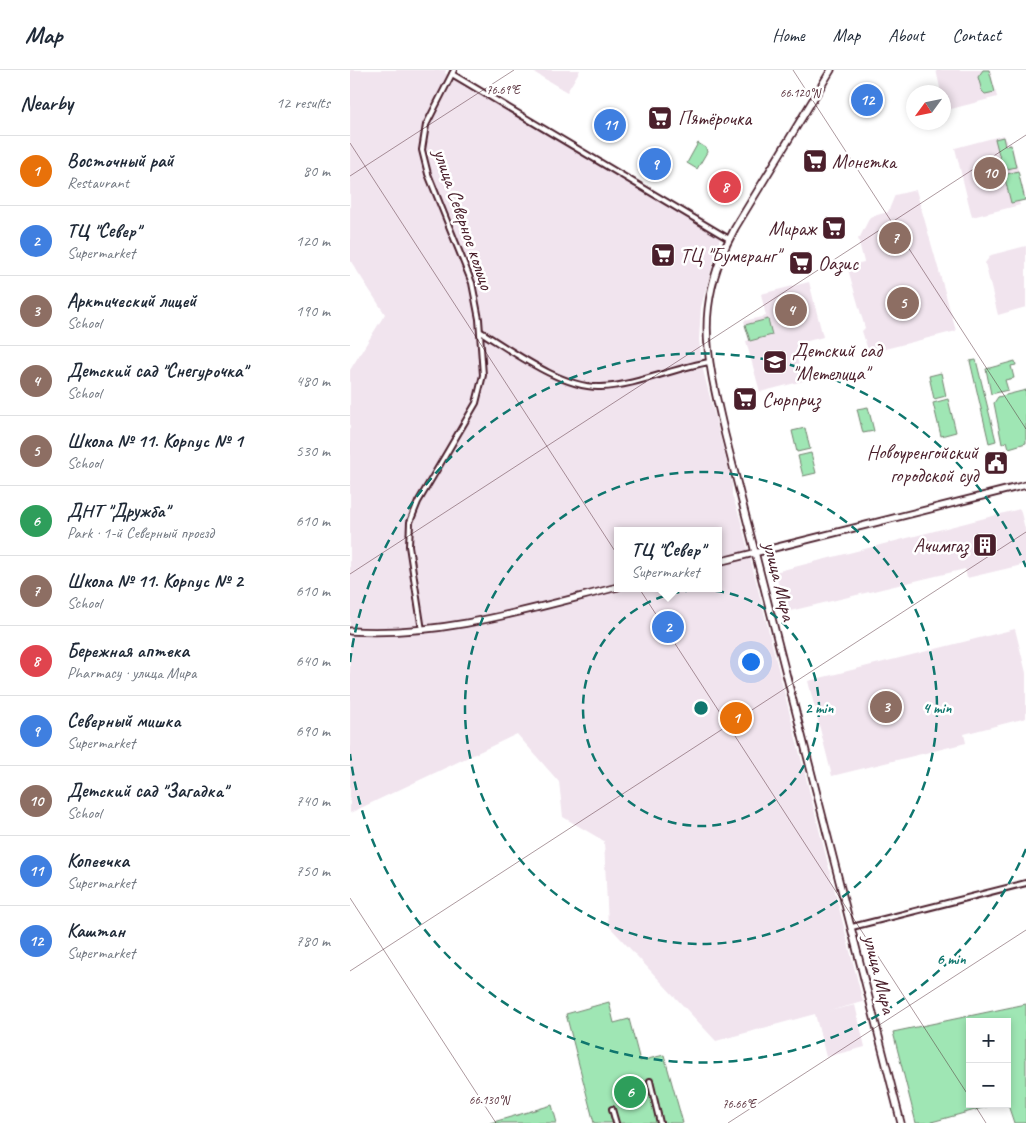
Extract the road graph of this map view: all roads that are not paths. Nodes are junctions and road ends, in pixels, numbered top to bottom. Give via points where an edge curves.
1 (832, 70) edge
2 (453, 72) edge
3 (729, 239) junction
4 (481, 332) junction
5 (709, 362) junction
6 (1026, 485) edge
7 (756, 553) junction
8 (722, 561) edge
9 (614, 588) edge
10 (422, 630) junction
11 (350, 631) edge
12 (1026, 883) edge
13 (852, 928) junction
14 (650, 1081) dead end
15 (612, 1109) dead end
16 (616, 1123) edge
17 (660, 1123) edge
18 (900, 1123) edge

1 - 3 main road, улица Мира
2 - 3 street
2 - 4 street, улица Северное кольцо via 426,125 422,150 428,174 472,283
3 - 5 main road, улица Мира via 717,266 708,300 706,334
4 - 5 street via 547,371 589,387 610,386
4 - 10 street, улица Северное кольцо via 484,367 479,396 419,500 410,522 409,546
5 - 7 main road, улица Мира
6 - 7 main road
7 - 8 main road
7 - 13 main road, улица Мира
9 - 10 main road via 501,617
10 - 11 main road
12 - 13 street
13 - 18 main road, улица Мира
14 - 17 street
15 - 16 street

